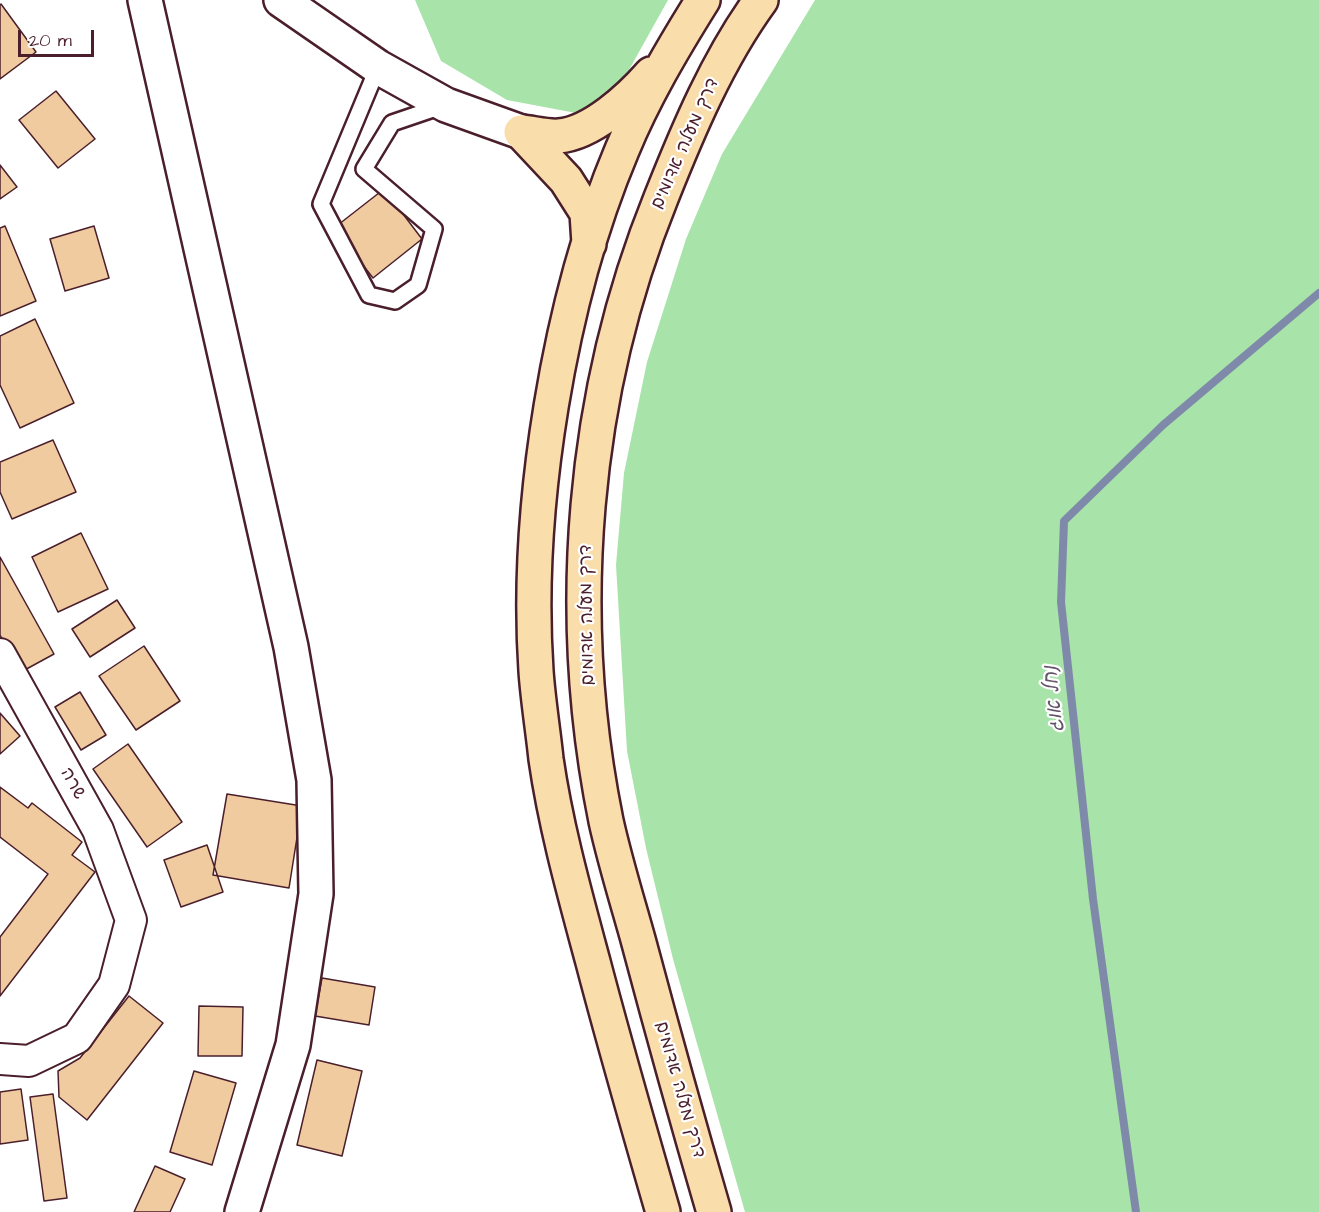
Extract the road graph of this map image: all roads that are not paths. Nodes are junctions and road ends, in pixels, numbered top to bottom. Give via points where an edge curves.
1 (145, 0) edge
2 (281, 0) edge
3 (703, 0) edge
4 (761, 0) edge
5 (668, 54) junction
6 (378, 67) junction
7 (446, 105) junction
8 (521, 132) junction
9 (589, 246) junction
10 (0, 654) edge
11 (0, 1059) edge
12 (242, 1212) edge
13 (663, 1212) edge
14 (714, 1212) edge

1 - 12 street via 291,647 314,780 316,894 293,1045
2 - 6 street
3 - 5 highway
4 - 14 highway, דרך מעלה אדומים via 713,81 677,159 647,232 620,319 600,409 588,508 584,597 590,712 606,821
5 - 8 highway via 633,94 593,124 559,136
5 - 9 highway via 622,150
6 - 7 street
6 - 7 lane via 321,204 369,295 395,301 418,285 434,230 364,169 392,123
7 - 8 street
8 - 9 highway via 566,180 587,213
9 - 13 highway via 571,309 540,499 536,671 547,762 568,870
10 - 11 street, שרה via 98,830 131,920 114,985 77,1038 29,1061

